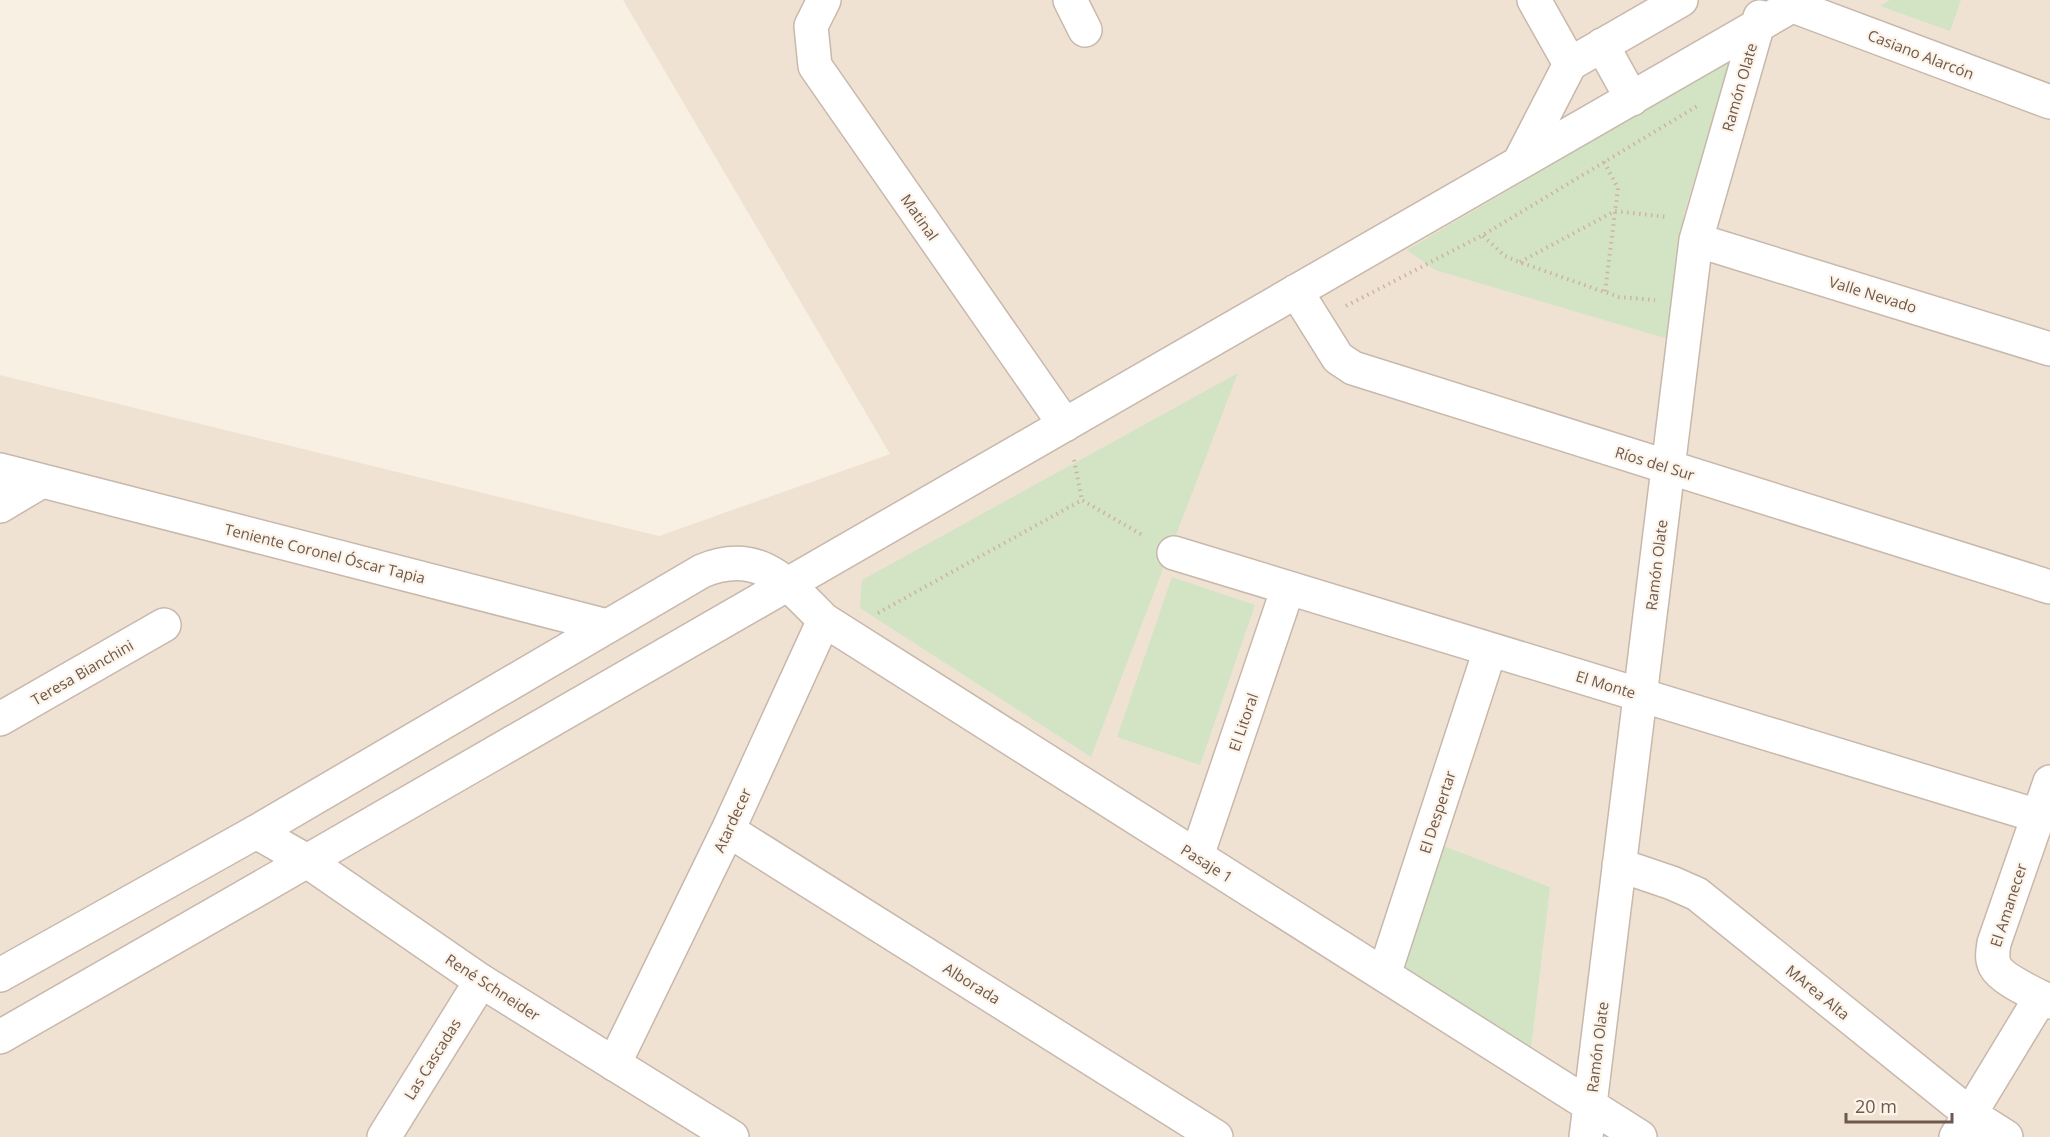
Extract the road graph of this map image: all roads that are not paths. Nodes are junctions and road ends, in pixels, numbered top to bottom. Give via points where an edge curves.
1 (824, 0) edge
2 (1070, 0) edge
3 (1534, 0) edge
4 (1680, 0) edge
5 (1779, 8) edge
6 (1085, 30) dead end
7 (1602, 45) junction
8 (1570, 64) junction
9 (1632, 99) junction
10 (2050, 102) edge
11 (1519, 163) junction
12 (1699, 230) junction
13 (1296, 291) junction
14 (2050, 349) edge
15 (1065, 425) junction
16 (1668, 467) junction
17 (0, 470) edge
18 (42, 481) junction
19 (0, 506) edge
20 (1174, 553) road end
21 (788, 584) junction
22 (2050, 587) edge
23 (1288, 588) junction
24 (164, 625) dead end
25 (607, 626) junction
26 (834, 626) junction
27 (1490, 650) junction
28 (1640, 695) junction
29 (0, 719) edge
30 (2050, 782) edge
31 (2038, 816) junction
32 (728, 830) junction
33 (256, 832) junction
34 (1197, 856) junction
35 (307, 861) junction
36 (1619, 865) junction
37 (0, 975) edge
38 (1384, 975) junction
39 (481, 981) junction
40 (2045, 999) edge
41 (0, 1037) edge
42 (614, 1064) junction
43 (1590, 1105) junction
44 (1963, 1126) edge
45 (384, 1137) edge
46 (732, 1137) edge
47 (1216, 1137) edge
48 (1586, 1137) edge
49 (1640, 1137) edge
50 (2006, 1137) edge

1 - 15 street, Matinal via 812,26 815,66
2 - 6 street
3 - 8 street
4 - 7 street
5 - 9 street
5 - 10 street, Casiano Alarcón
5 - 12 street, Ramón Olate
7 - 8 street
7 - 9 street
8 - 11 street
9 - 11 street
11 - 13 street
12 - 14 street, Valle Nevado
12 - 16 street, Ramón Olate
13 - 15 street
13 - 16 street, Ríos del Sur via 1338,358 1353,369
15 - 21 street
16 - 22 street, Ríos del Sur
16 - 28 street, Ramón Olate
17 - 18 street, Teniente Coronel Óscar Tapia
18 - 19 street
18 - 25 street, Teniente Coronel Óscar Tapia
20 - 23 street, El Monte
21 - 25 street via 776,574 747,563 716,565
21 - 26 street
21 - 35 street
23 - 27 street, El Monte
23 - 34 street, El Litoral
24 - 29 street, Teresa Bianchini
25 - 33 street
26 - 32 street, Atardecer
26 - 34 street, Pasaje 1
27 - 28 street, El Monte
27 - 38 street, El Despertar
28 - 31 street, El Monte
28 - 36 street, Ramón Olate
30 - 31 street, El Amanecer
31 - 40 street, El Amanecer via 1992,956 1995,968 2007,978
32 - 42 street, Atardecer
32 - 47 street, Alborada
33 - 35 street, René Schneider
33 - 37 street
34 - 38 street, Pasaje 1
35 - 39 street, René Schneider
35 - 41 street
36 - 43 street, Ramón Olate
36 - 44 street, MArea Alta via 1697,894
38 - 43 street, Pasaje 1
39 - 42 street, René Schneider
39 - 45 street, Las Cascadas
40 - 44 street
42 - 46 street, René Schneider
43 - 48 street, Ramón Olate
43 - 49 street, Pasaje 1
44 - 50 street, MArea Alta

